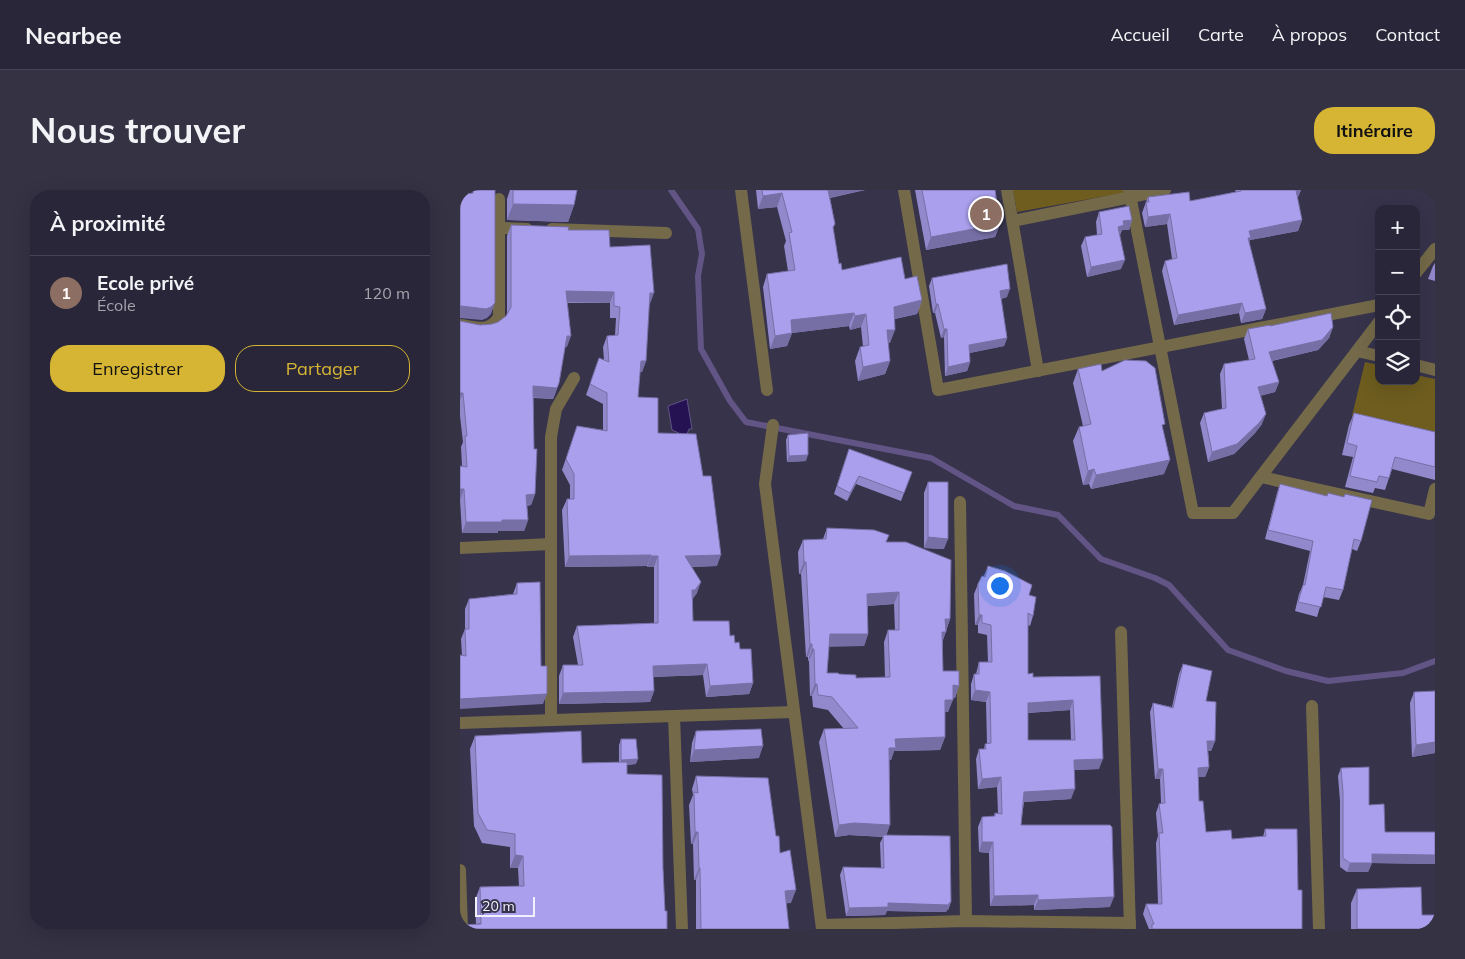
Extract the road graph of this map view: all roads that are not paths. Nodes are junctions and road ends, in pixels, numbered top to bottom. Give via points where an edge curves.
1 (741, 190) edge
2 (904, 190) edge
3 (1007, 190) edge
4 (1165, 190) edge
5 (1130, 194) edge
6 (499, 199) dead end
7 (1013, 221) junction
8 (500, 228) junction
9 (666, 233) dead end
10 (1435, 249) edge
11 (1420, 268) edge
12 (1375, 306) edge
13 (460, 325) edge
14 (1375, 327) edge
15 (1160, 347) junction
16 (1357, 351) junction
17 (1375, 355) edge
18 (1420, 366) edge
19 (1435, 370) edge
20 (1038, 371) junction
21 (574, 378) dead end
22 (767, 390) dead end
23 (773, 425) dead end
24 (1261, 476) junction
25 (1435, 489) edge
26 (960, 502) dead end
27 (551, 544) junction
28 (460, 548) edge
29 (1121, 632) dead end
30 (1312, 706) dead end
31 (794, 712) junction
32 (674, 716) junction
33 (551, 720) junction
34 (460, 722) edge
35 (460, 870) edge
36 (966, 922) junction
37 (1130, 926) edge
38 (822, 927) edge
39 (462, 929) edge
40 (682, 929) edge
41 (1319, 929) edge

1 - 22 street
2 - 20 street via 938,390
3 - 7 street
4 - 5 street
5 - 7 street
5 - 15 street
6 - 8 street
7 - 20 street
8 - 9 street
8 - 13 street via 499,317 494,325 486,328
10 - 11 street
12 - 15 street
14 - 16 street
15 - 20 street
15 - 24 street via 1193,513 1233,513
16 - 17 street
16 - 24 street
18 - 19 street
21 - 27 street via 556,409 551,437
23 - 31 street via 765,484
24 - 25 street via 1429,514
26 - 36 street
27 - 28 street
27 - 33 street
29 - 37 street
30 - 41 street
31 - 32 street
31 - 38 street
32 - 33 street
32 - 40 street
33 - 34 street
35 - 39 street
36 - 37 street
36 - 38 street

